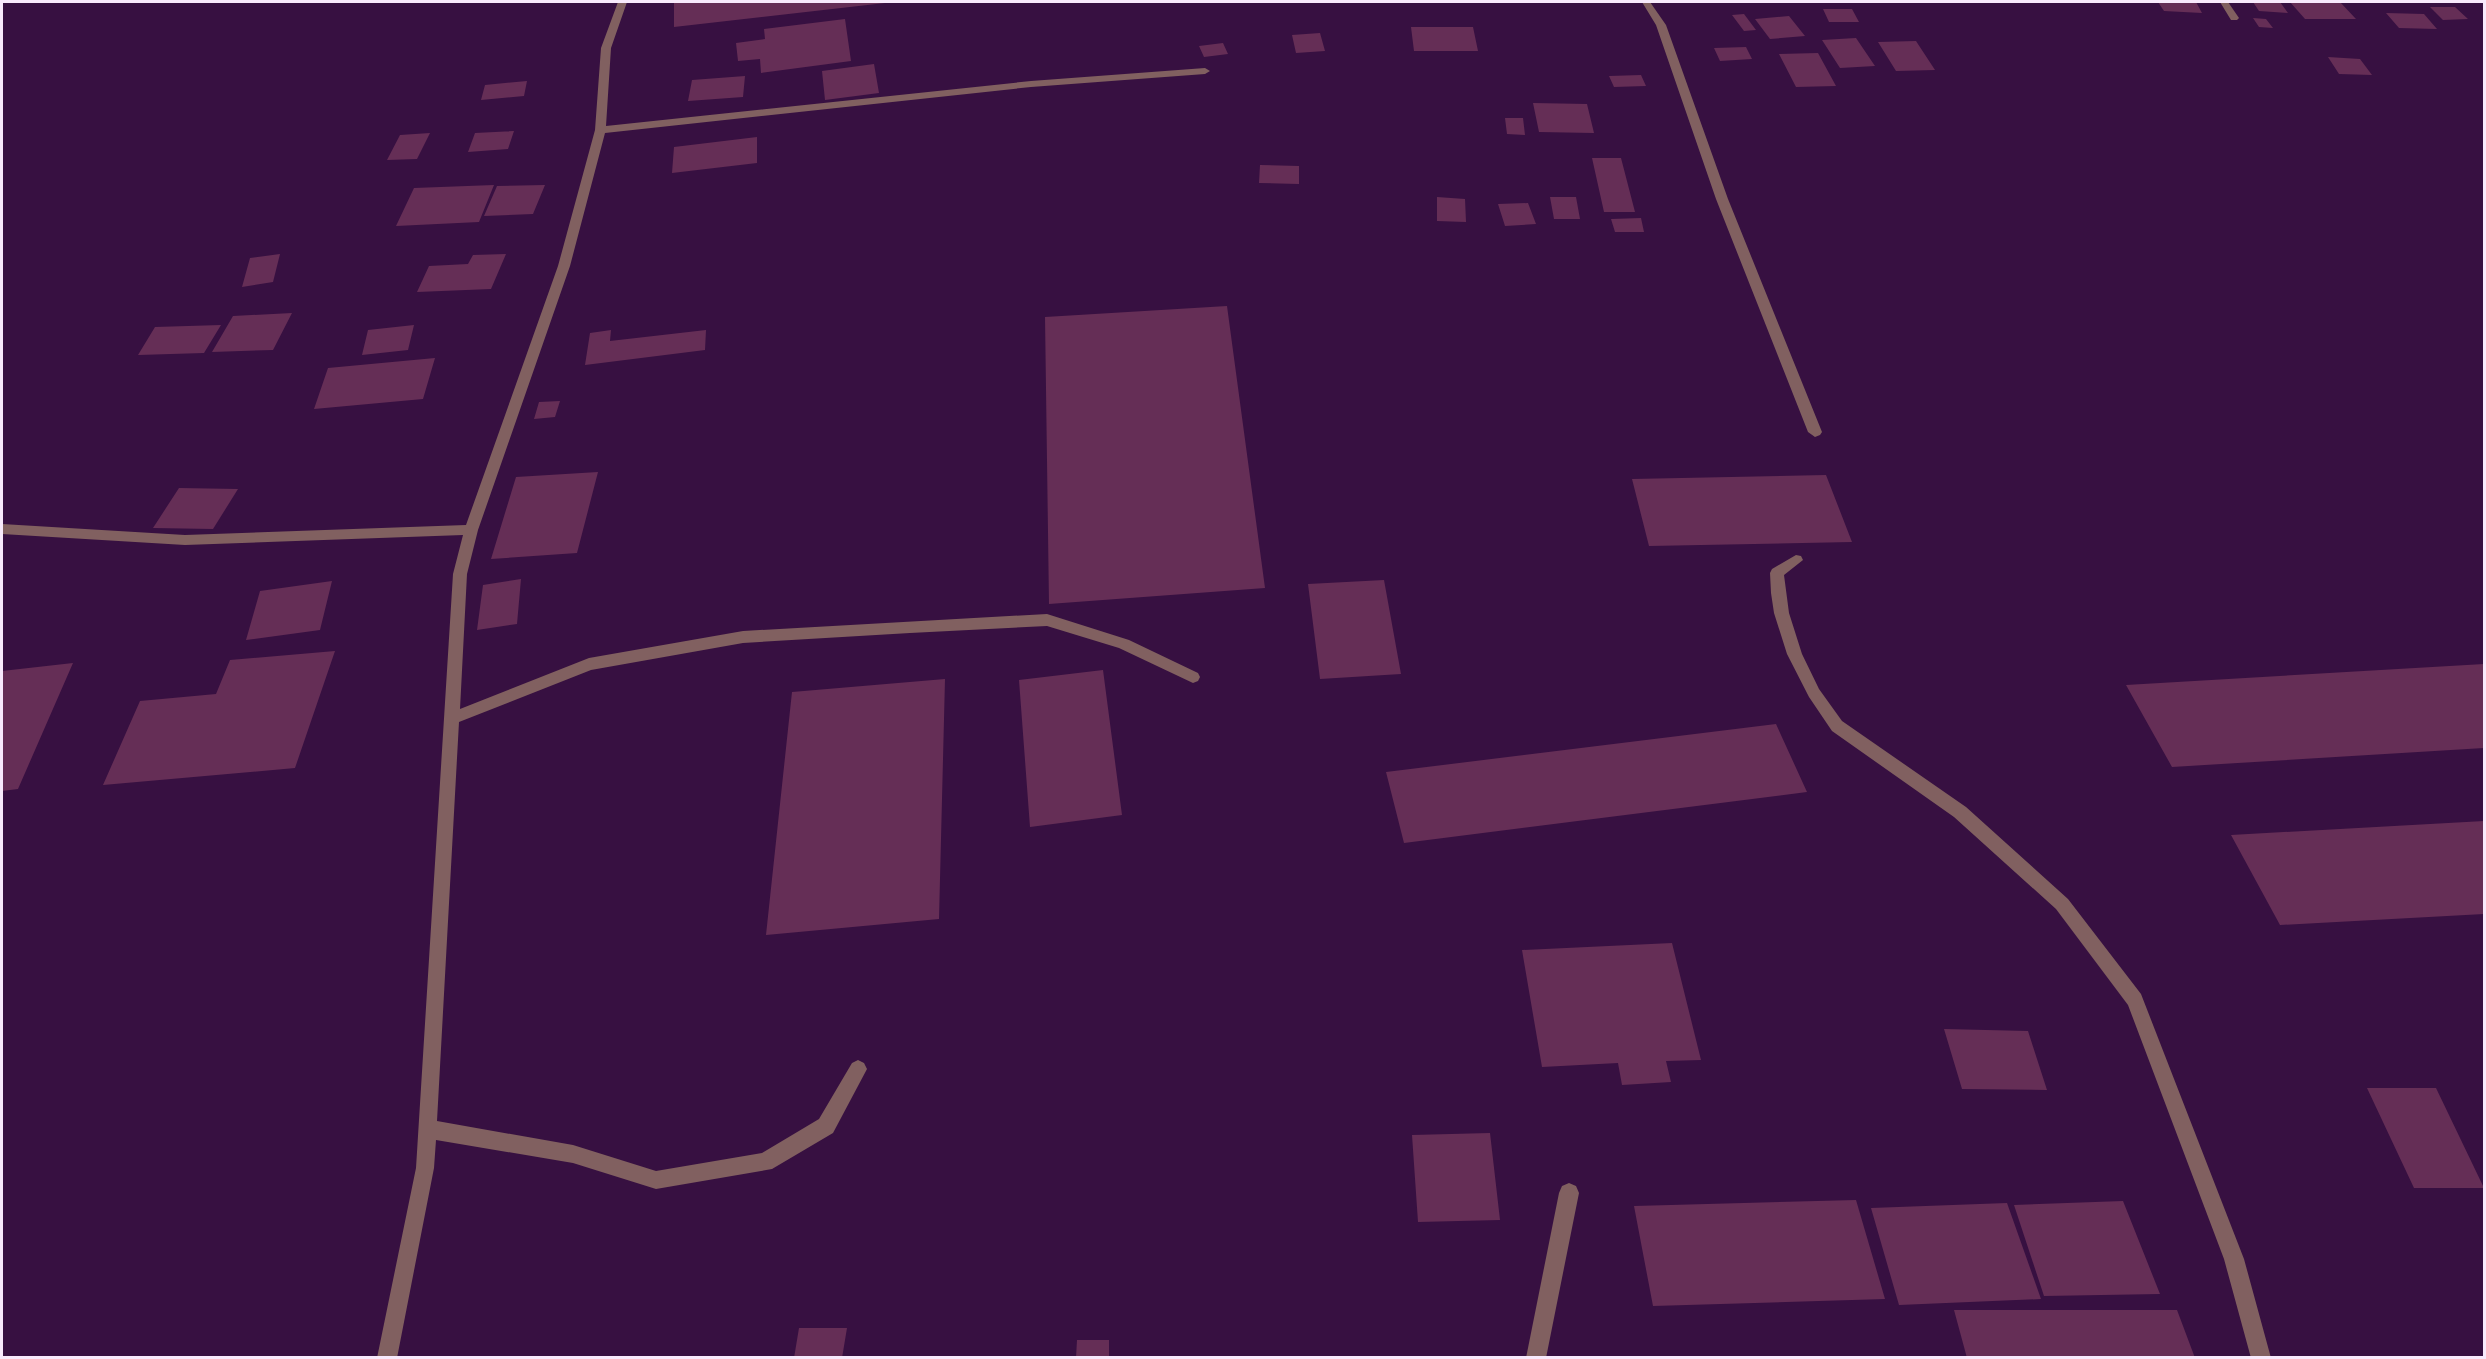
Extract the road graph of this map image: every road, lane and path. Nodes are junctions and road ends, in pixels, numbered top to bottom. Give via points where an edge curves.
1 (622, 2) edge
2 (1646, 2) edge
3 (2223, 2) edge
4 (2234, 18) dead end
5 (1205, 71) dead end
6 (600, 130) junction
7 (1815, 432) dead end
8 (2, 529) edge
9 (471, 530) junction
10 (1796, 560) dead end
11 (1193, 677) dead end
12 (451, 719) junction
13 (858, 1069) dead end
14 (428, 1129) junction
15 (1569, 1193) dead end
16 (387, 1358) edge
17 (1536, 1358) edge
18 (2261, 1358) edge

1 - 6 street via 606,48
2 - 7 street via 1661,25 1722,199
3 - 4 street
5 - 6 street via 1031,84
6 - 9 street via 564,266
8 - 9 street via 185,540
9 - 12 street via 460,574
10 - 18 street via 1777,573 1776,594 1794,649 1822,707 1837,726 1960,812 2062,904 2135,1000 2234,1259
11 - 12 street via 1124,644 1047,620 898,628 743,637 589,664
12 - 14 street
13 - 14 street via 826,1126 765,1162 656,1180 573,1154
14 - 16 street via 425,1168
15 - 17 street

